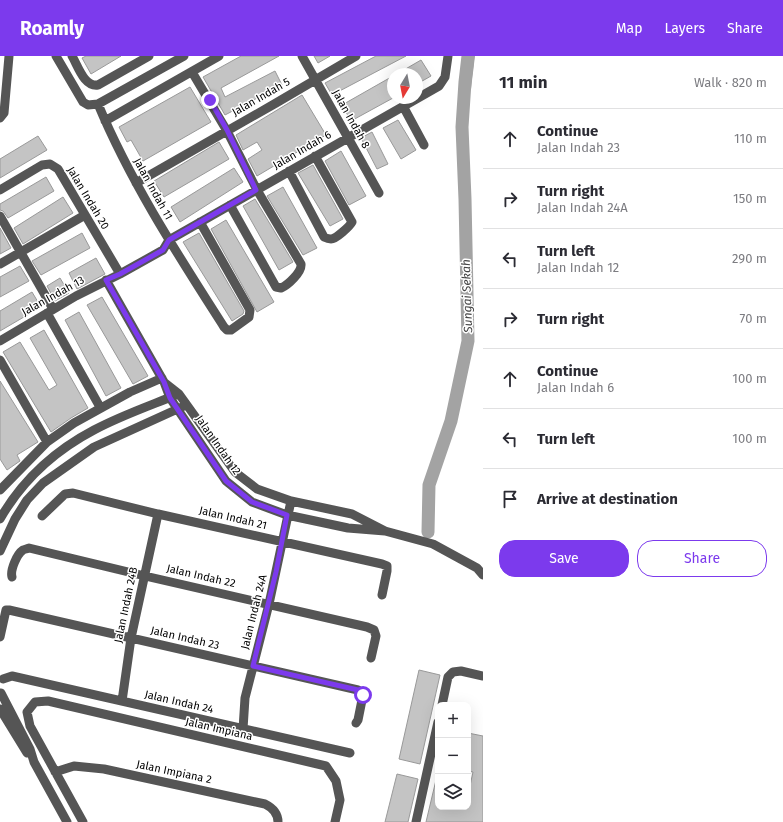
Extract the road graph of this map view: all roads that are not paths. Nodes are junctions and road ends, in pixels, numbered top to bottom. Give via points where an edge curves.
1 (9, 56) edge
2 (56, 56) edge
3 (72, 56) edge
4 (149, 56) edge
5 (184, 56) edge
6 (219, 56) edge
7 (302, 56) edge
8 (356, 56) edge
9 (448, 56) edge
10 (192, 72) junction
11 (315, 80) junction
12 (98, 104) junction
13 (403, 106) junction
14 (0, 118) edge
15 (105, 121) junction
16 (227, 130) junction
17 (347, 138) junction
18 (424, 145) dead end
19 (315, 156) junction
20 (289, 171) junction
21 (136, 183) junction
22 (0, 190) edge
23 (256, 190) junction
24 (378, 193) dead end
25 (230, 205) junction
26 (0, 216) edge
27 (85, 216) junction
28 (200, 222) junction
29 (169, 240) junction
30 (21, 252) junction
31 (0, 264) edge
32 (120, 274) junction
33 (106, 280) junction
34 (50, 311) junction
35 (0, 341) edge
36 (0, 360) edge
37 (163, 380) junction
38 (179, 394) junction
39 (170, 398) junction
40 (186, 404) junction
41 (100, 408) junction
42 (177, 409) junction
43 (47, 442) junction
44 (0, 488) edge
45 (291, 501) junction
46 (158, 514) junction
47 (287, 515) junction
48 (42, 516) dead end
49 (0, 518) edge
50 (385, 531) junction
51 (282, 542) junction
52 (0, 551) edge
53 (483, 575) edge
54 (145, 576) junction
55 (12, 577) dead end
56 (382, 596) dead end
57 (269, 604) junction
58 (0, 637) edge
59 (131, 638) junction
60 (371, 658) dead end
61 (253, 666) junction
62 (483, 676) edge
63 (1, 677) edge
64 (1, 694) edge
65 (122, 701) junction
66 (443, 702) edge
67 (0, 709) edge
68 (356, 722) dead end
69 (243, 729) junction
70 (435, 736) edge
71 (350, 753) dead end
72 (34, 762) junction
73 (55, 772) junction
74 (67, 822) edge
75 (83, 822) edge
76 (278, 822) edge
77 (335, 822) edge
78 (416, 822) edge

1 - 14 street via 4,113
2 - 12 street via 83,102
3 - 4 street via 87,83 92,86
5 - 12 street
6 - 10 street
7 - 11 street, Jalan Indah 8
8 - 11 street, Jalan Indah 5
9 - 13 street, Jalan Indah 6 via 445,77 439,86
10 - 15 street
10 - 16 street
11 - 16 street, Jalan Indah 5
11 - 17 street, Jalan Indah 8
12 - 15 street, Jalan Indah 11
13 - 17 street, Jalan Indah 6
13 - 18 street
15 - 21 street, Jalan Indah 11
16 - 21 street, Jalan Indah 5
16 - 23 street
17 - 19 street, Jalan Indah 6
17 - 24 street, Jalan Indah 8
19 - 20 street, Jalan Indah 6
19 - 20 street via 352,222 333,239 324,237
20 - 23 street, Jalan Indah 6
21 - 29 street, Jalan Indah 11
22 - 27 street, Jalan Indah 20 via 42,165 50,164 58,169
23 - 25 street, Jalan Indah 6
23 - 25 street via 301,264 301,269 285,286 276,287
25 - 28 street, Jalan Indah 6
26 - 30 street
27 - 30 street
27 - 32 street, Jalan Indah 20
28 - 29 street, Jalan Indah 6
28 - 29 street, Jalan Indah 11 via 250,310 249,317 231,330 224,328
29 - 32 street, Jalan Indah 6 via 163,250
30 - 31 street
30 - 34 street
32 - 33 street, Jalan Indah 13
33 - 34 street, Jalan Indah 13
33 - 37 street, Jalan Indah 12
34 - 35 street, Jalan Indah 13
34 - 41 street
36 - 43 street
37 - 38 street, Jalan Indah 12
37 - 39 street, Jalan Indah 12
37 - 41 street via 130,392
38 - 39 street
38 - 40 street, Jalan Indah 12
39 - 42 street, Jalan Indah 12
39 - 49 street via 94,430 56,453 26,481
40 - 42 street
40 - 45 street, Jalan Indah 12 via 235,472 257,489
41 - 43 street
42 - 47 street, Jalan Indah 12 via 226,481 252,502
42 - 52 street via 94,447 43,483 14,519
43 - 44 street
45 - 47 street, Jalan Indah 24A
45 - 50 street, Jalan Indah 12 via 352,514
46 - 48 street, Jalan Indah 21 via 69,492
46 - 51 street, Jalan Indah 21
46 - 54 street, Jalan Indah 24B
47 - 50 street, Jalan Indah 12 via 348,528
47 - 51 street, Jalan Indah 24A
50 - 53 street, Jalan Indah 12 via 433,544 477,568
51 - 56 street, Jalan Indah 21 via 387,566
51 - 57 street, Jalan Indah 24A
54 - 55 street, Jalan Indah 22 via 29,548 22,550 12,567
54 - 57 street, Jalan Indah 22
54 - 59 street, Jalan Indah 24B
57 - 60 street, Jalan Indah 22 via 374,630 376,636
57 - 61 street, Jalan Indah 24A
58 - 59 street, Jalan Indah 23 via 6,610 9,610
59 - 61 street, Jalan Indah 23
59 - 65 street, Jalan Indah 24B
61 - 68 street, Jalan Indah 23 via 362,692
61 - 69 street, Jalan Indah 24A via 245,698
62 - 66 street via 461,671 453,672 448,677
63 - 64 street via 4,686
63 - 65 street, Jalan Indah 24 via 12,676
64 - 72 street via 30,749
65 - 69 street, Jalan Indah 24
67 - 72 street
69 - 71 street, Jalan Indah 24
70 - 78 street
72 - 74 street
73 - 75 street
73 - 76 street, Jalan Impiana 2 via 74,766 104,769 265,804 276,812
73 - 77 street, Jalan Impiana via 30,726 27,712 35,702 48,701 326,766 336,781 340,800

